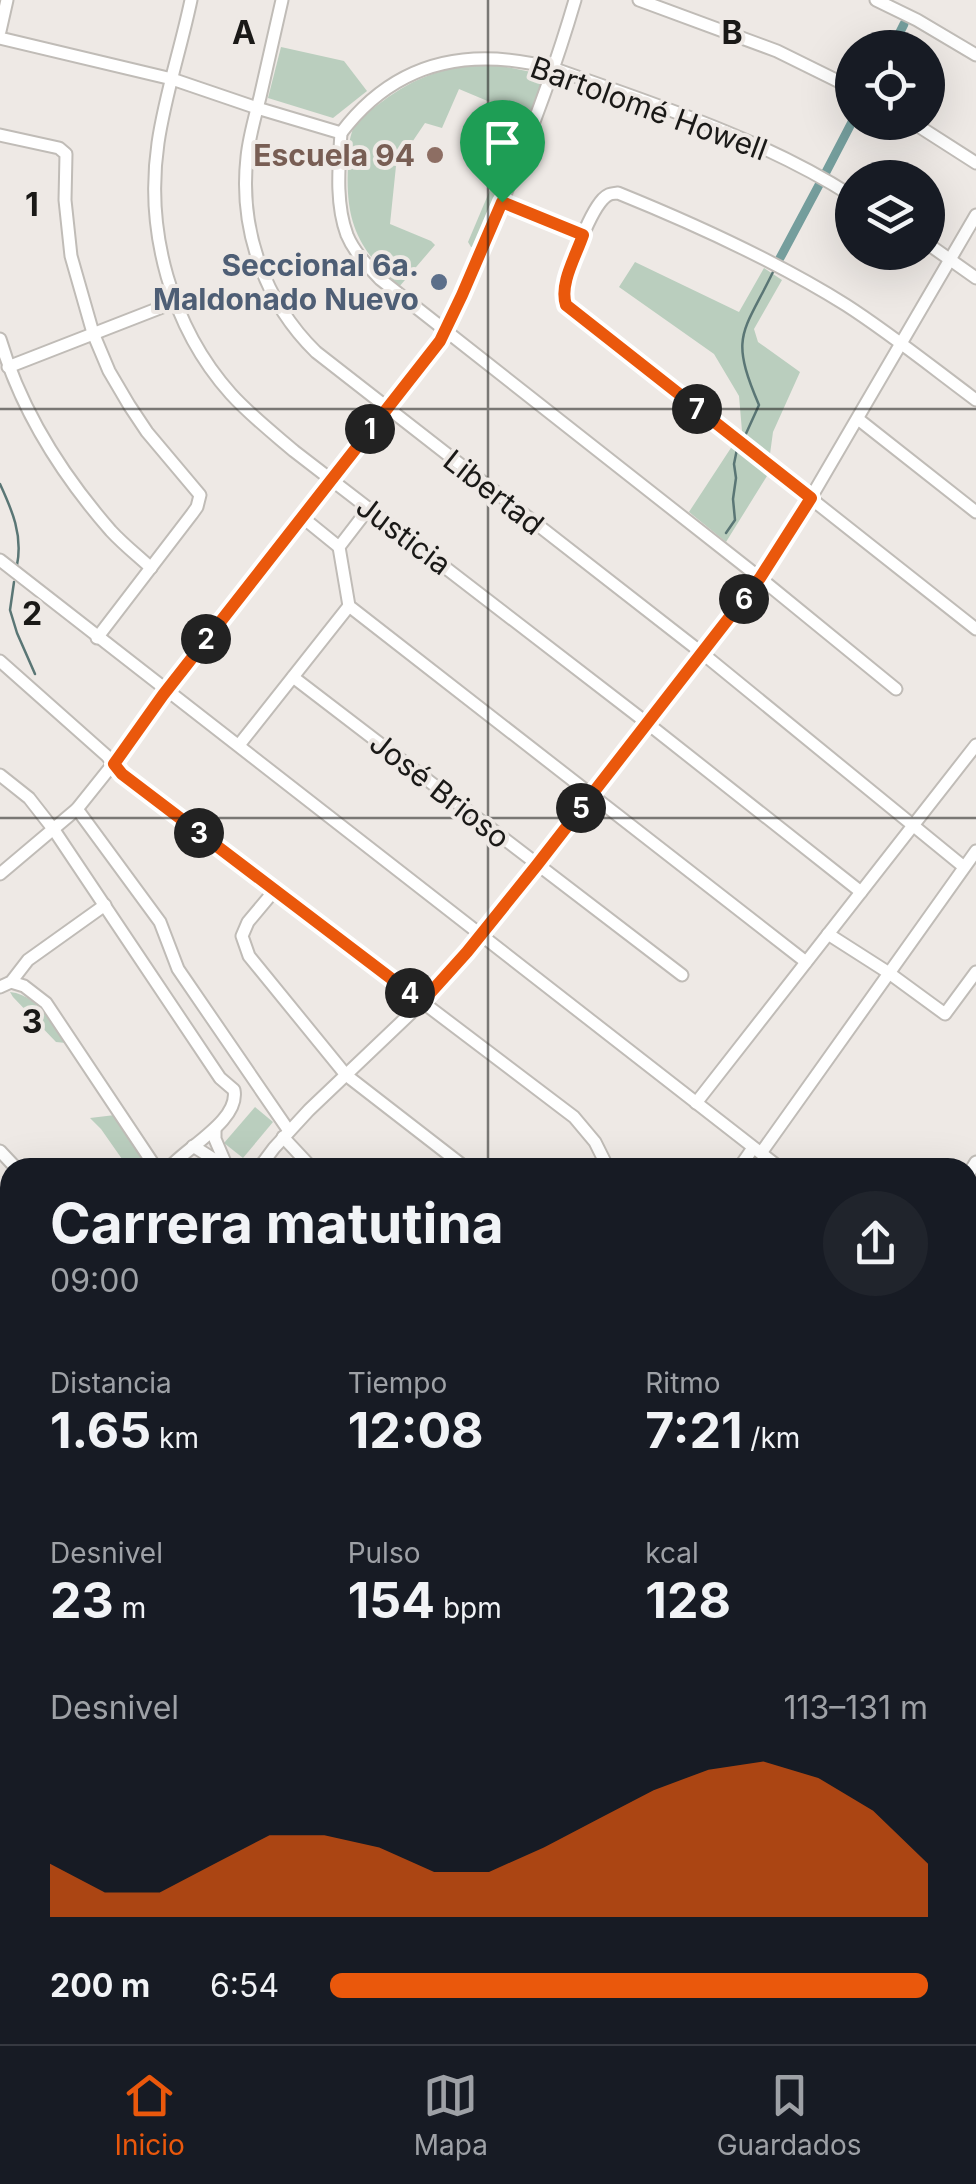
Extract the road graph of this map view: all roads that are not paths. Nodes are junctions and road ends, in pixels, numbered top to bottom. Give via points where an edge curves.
1 (7, 0) edge
2 (191, 0) edge
3 (282, 0) edge
4 (576, 0) edge
5 (639, 0) edge
6 (876, 0) edge
7 (905, 6) edge
8 (0, 34) edge
9 (976, 38) edge
10 (972, 53) edge
11 (555, 69) junction
12 (172, 79) junction
13 (835, 80) edge
14 (257, 108) junction
15 (341, 133) junction
16 (0, 135) edge
17 (941, 140) edge
18 (976, 162) edge
19 (835, 187) edge
20 (502, 202) junction
21 (976, 214) edge
22 (583, 235) junction
23 (945, 255) edge
24 (950, 258) junction
25 (976, 278) edge
26 (175, 302) junction
27 (445, 332) junction
28 (92, 333) junction
29 (0, 339) edge
30 (902, 343) junction
31 (8, 367) junction
32 (976, 400) edge
33 (386, 408) junction
34 (858, 419) junction
35 (330, 480) junction
36 (811, 498) junction
37 (369, 508) junction
38 (976, 512) edge
39 (302, 517) junction
40 (339, 547) junction
41 (0, 560) edge
42 (151, 568) junction
43 (760, 578) junction
44 (349, 606) junction
45 (976, 629) edge
46 (97, 638) junction
47 (702, 653) junction
48 (0, 661) edge
49 (293, 678) junction
50 (167, 689) junction
51 (896, 689) dead end
52 (648, 724) junction
53 (976, 745) edge
54 (239, 746) junction
55 (114, 764) junction
56 (0, 775) edge
57 (592, 795) junction
58 (77, 809) junction
59 (914, 825) junction
60 (54, 830) junction
61 (976, 851) edge
62 (537, 865) junction
63 (964, 867) junction
64 (0, 874) edge
65 (274, 891) junction
66 (861, 892) junction
67 (105, 904) junction
68 (828, 934) junction
69 (481, 936) junction
70 (806, 962) junction
71 (976, 972) edge
72 (889, 973) junction
73 (682, 975) dead end
74 (5, 984) edge
75 (422, 1002) junction
76 (346, 1074) junction
77 (696, 1103) junction
78 (215, 1129) junction
79 (286, 1134) junction
80 (192, 1146) junction
81 (757, 1150) junction
82 (149, 1158) edge
83 (178, 1158) edge
84 (212, 1158) edge
85 (223, 1158) edge
86 (267, 1158) edge
87 (304, 1158) edge
88 (453, 1158) edge
89 (603, 1158) edge
90 (749, 1158) edge
91 (767, 1158) edge

1 - 8 street
2 - 12 street, Justicia
3 - 14 street, Libertad
4 - 11 street
5 - 13 street
6 - 7 street
7 - 10 street
8 - 12 street
9 - 10 street
11 - 15 street, Bartolomé Howell via 479,58 431,66 376,97
11 - 19 street, Bartolomé Howell via 712,126
11 - 20 street
12 - 14 street
12 - 26 street, Justicia via 158,144 155,208
14 - 15 street
14 - 33 street, Libertad via 247,201 268,285 305,341
15 - 27 street via 347,236 380,279
16 - 28 street via 66,154 71,256
17 - 18 street
20 - 22 street
20 - 27 street
21 - 24 street
22 - 30 street via 600,203 618,193 766,259
22 - 36 street via 565,285 570,310
23 - 24 street
24 - 25 street
24 - 30 street
26 - 28 street
26 - 35 street, Justicia via 230,394
27 - 33 street
27 - 43 street
28 - 31 street
28 - 42 street via 128,405 200,495
29 - 31 street
30 - 32 street
30 - 34 street
31 - 42 street via 70,479
33 - 35 street
33 - 47 street, Libertad
34 - 36 street
34 - 38 street
35 - 37 street, Justicia
35 - 39 street
36 - 43 street
36 - 45 street
37 - 40 street
37 - 52 street, Justicia
39 - 40 street
39 - 50 street
40 - 44 street
41 - 46 street
42 - 46 street
43 - 47 street
43 - 51 street
44 - 49 street
44 - 57 street
46 - 50 street
47 - 52 street
47 - 59 street, Libertad
48 - 55 street
49 - 54 street
49 - 62 street, José Brioso
50 - 54 street
50 - 55 street
52 - 57 street
52 - 66 street, Justicia
53 - 59 street
54 - 69 street
55 - 58 street
55 - 65 street
56 - 60 street
57 - 62 street
57 - 70 street
58 - 60 street
58 - 79 street via 160,922 178,968
59 - 63 street, Libertad
59 - 66 street
60 - 64 street
60 - 67 street
61 - 63 street
62 - 69 street
62 - 73 street, José Brioso
63 - 72 street
65 - 75 street
65 - 76 street via 242,936 249,956
66 - 68 street
67 - 74 street
67 - 78 street via 234,1090 234,1107
68 - 70 street
68 - 72 street
69 - 75 street
69 - 77 street
70 - 77 street
71 - 72 street via 946,1014
72 - 81 street
74 - 82 street via 24,986 46,1003
75 - 76 street
75 - 89 street via 574,1117
76 - 79 street
76 - 88 street
77 - 81 street
78 - 80 street
78 - 85 street
79 - 86 street
79 - 87 street
80 - 83 street
80 - 84 street
81 - 90 street
81 - 91 street

